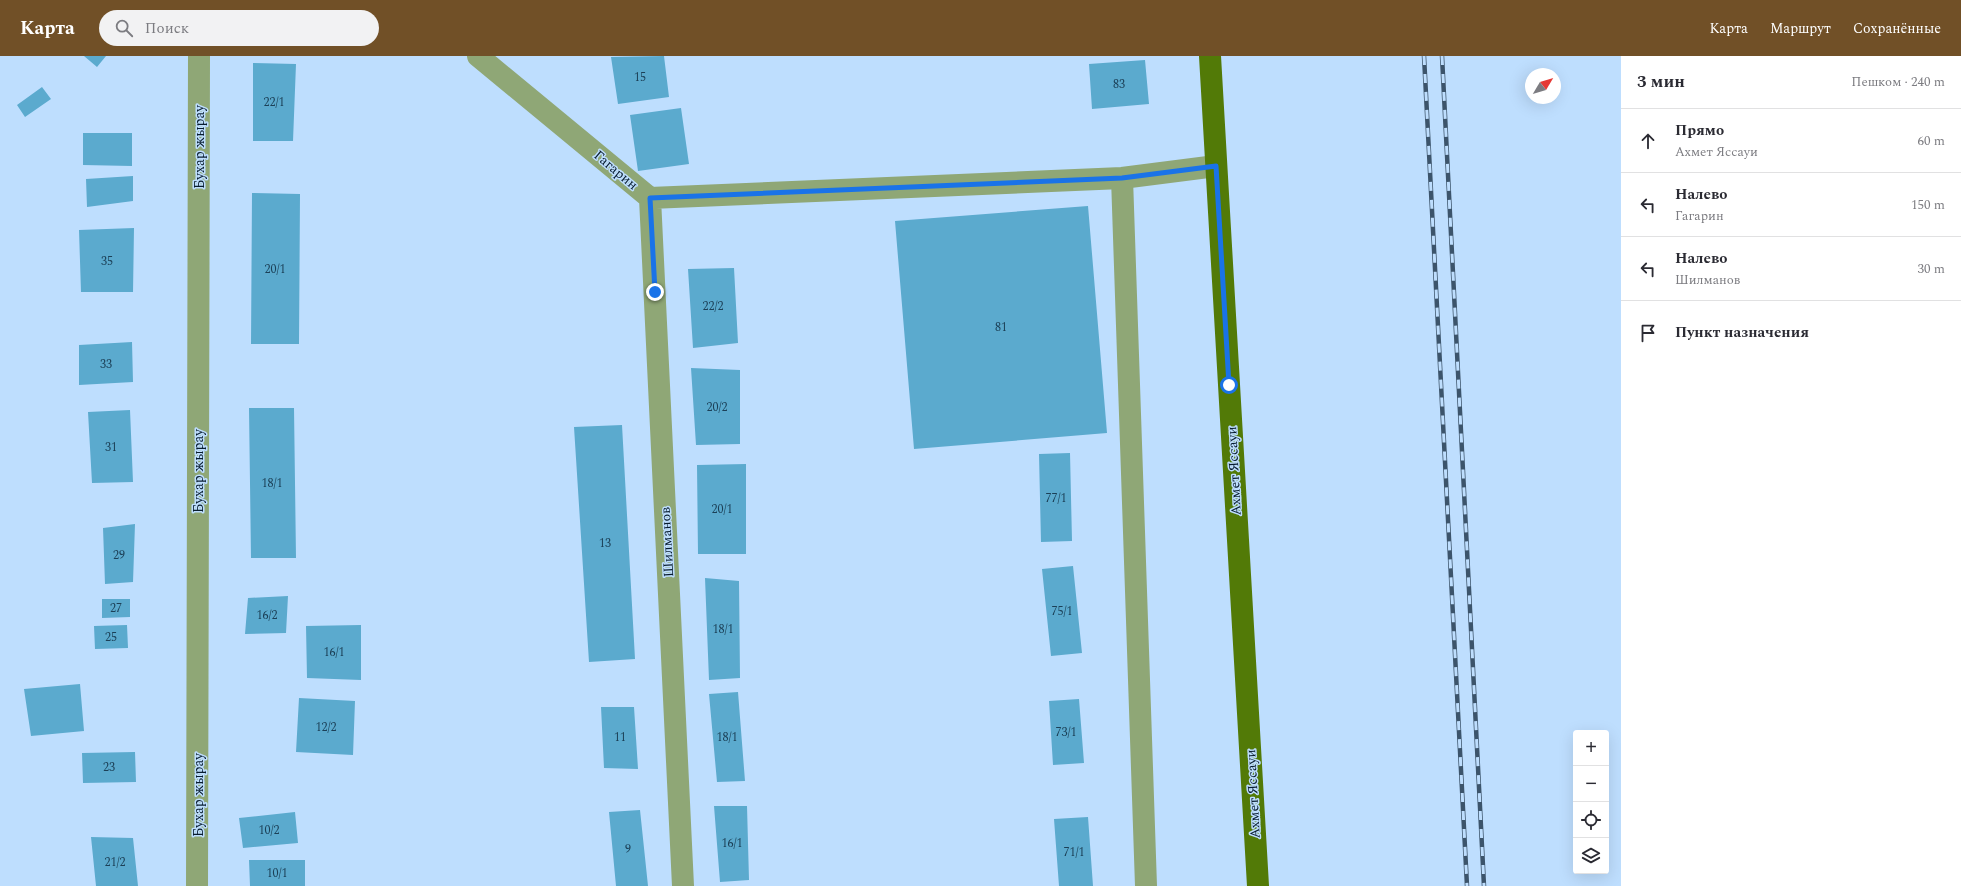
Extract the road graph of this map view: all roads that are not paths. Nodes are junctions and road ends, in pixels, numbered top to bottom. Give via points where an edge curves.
1 (199, 56) edge
2 (478, 56) edge
3 (1210, 56) edge
4 (1216, 166) junction
5 (1122, 178) junction
6 (650, 198) junction
7 (197, 886) edge
8 (683, 886) edge
9 (1146, 886) edge
10 (1258, 886) edge

1 - 7 street, Бухар жырау
2 - 6 street, Гагарин
3 - 4 main road, Ахмет Яссауи
4 - 5 street, Гагарин
4 - 10 main road, Ахмет Яссауи
5 - 6 street, Гагарин
5 - 9 street
6 - 8 street, Шилманов

